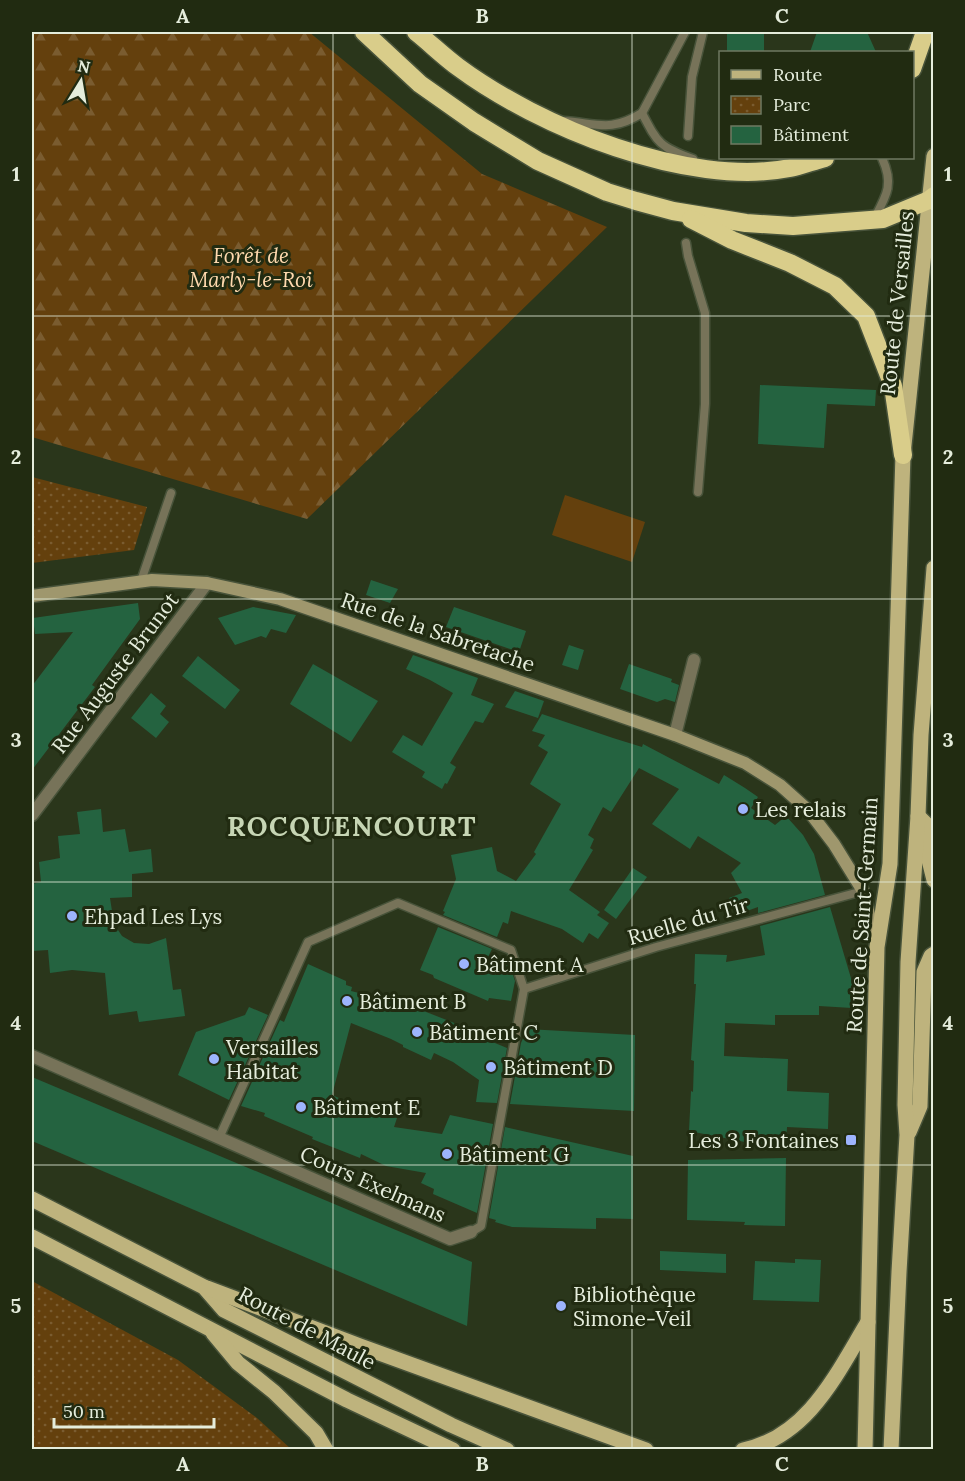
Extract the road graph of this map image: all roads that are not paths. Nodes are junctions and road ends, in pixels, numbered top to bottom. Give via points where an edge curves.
1 (364, 32) edge
2 (416, 32) edge
3 (685, 32) edge
4 (703, 32) edge
5 (925, 32) edge
6 (914, 63) edge
7 (642, 113) junction
8 (548, 120) junction
9 (688, 136) dead end
10 (933, 156) edge
11 (822, 159) edge
12 (882, 159) edge
13 (730, 172) junction
14 (931, 198) edge
15 (674, 211) junction
16 (874, 219) junction
17 (686, 243) dead end
18 (903, 455) junction
19 (698, 492) dead end
20 (171, 493) dead end
21 (933, 568) edge
22 (141, 580) junction
23 (207, 583) junction
24 (32, 596) edge
25 (694, 660) dead end
26 (675, 735) junction
27 (32, 815) edge
28 (918, 816) junction
29 (933, 880) edge
30 (863, 891) junction
31 (877, 947) junction
32 (933, 954) edge
33 (524, 989) junction
34 (32, 1056) edge
35 (907, 1135) junction
36 (219, 1138) junction
37 (32, 1199) edge
38 (471, 1232) joint
39 (32, 1237) edge
40 (204, 1287) junction
41 (869, 1319) junction
42 (210, 1329) junction
43 (326, 1449) edge
44 (453, 1449) edge
45 (507, 1449) edge
46 (646, 1449) edge
47 (742, 1449) edge
48 (865, 1449) edge
49 (891, 1449) edge

1 - 15 highway via 420,84 538,161 607,192
2 - 8 highway via 458,67
3 - 7 lane
4 - 9 lane via 692,77
5 - 6 highway
7 - 8 lane via 614,126
7 - 13 lane via 654,138 671,152
8 - 13 highway via 626,152
10 - 14 main road, Route de Versailles
11 - 13 highway via 791,168
12 - 16 lane via 889,177 888,194
14 - 16 highway via 883,219
14 - 18 main road, Route de Versailles
15 - 16 highway via 793,226
15 - 18 highway via 836,286 866,316 893,386
17 - 19 lane via 705,313 705,404
18 - 31 main road, Route de Saint-Germain via 890,864
20 - 22 lane
21 - 28 main road
22 - 23 street, Rue de la Sabretache
22 - 24 street, Rue de la Sabretache
23 - 26 street, Rue de la Sabretache via 280,599
23 - 27 street, Rue Auguste Brunot
25 - 26 street
26 - 30 street, Rue de la Sabretache via 745,763 780,785 808,810
28 - 29 main road via 927,825
28 - 35 main road via 908,962
30 - 31 street
30 - 33 lane, Ruelle du Tir via 656,947
31 - 41 main road, Route de Saint-Germain
32 - 35 main road via 924,972 920,1106
33 - 36 lane, Cours Exelmans via 511,950 398,903 308,942
33 - 38 lane, Cours Exelmans via 481,1226
34 - 36 street, Cours Exelmans
35 - 49 main road
36 - 38 street, Cours Exelmans via 450,1239
37 - 40 main road, Route de Maule
39 - 42 main road
40 - 45 main road, Route de Maule via 224,1310 451,1425
40 - 46 main road
41 - 47 main road via 813,1408 789,1429 755,1447
41 - 48 main road, Route de Saint-Germain
42 - 43 main road via 238,1363 316,1433
42 - 44 main road

